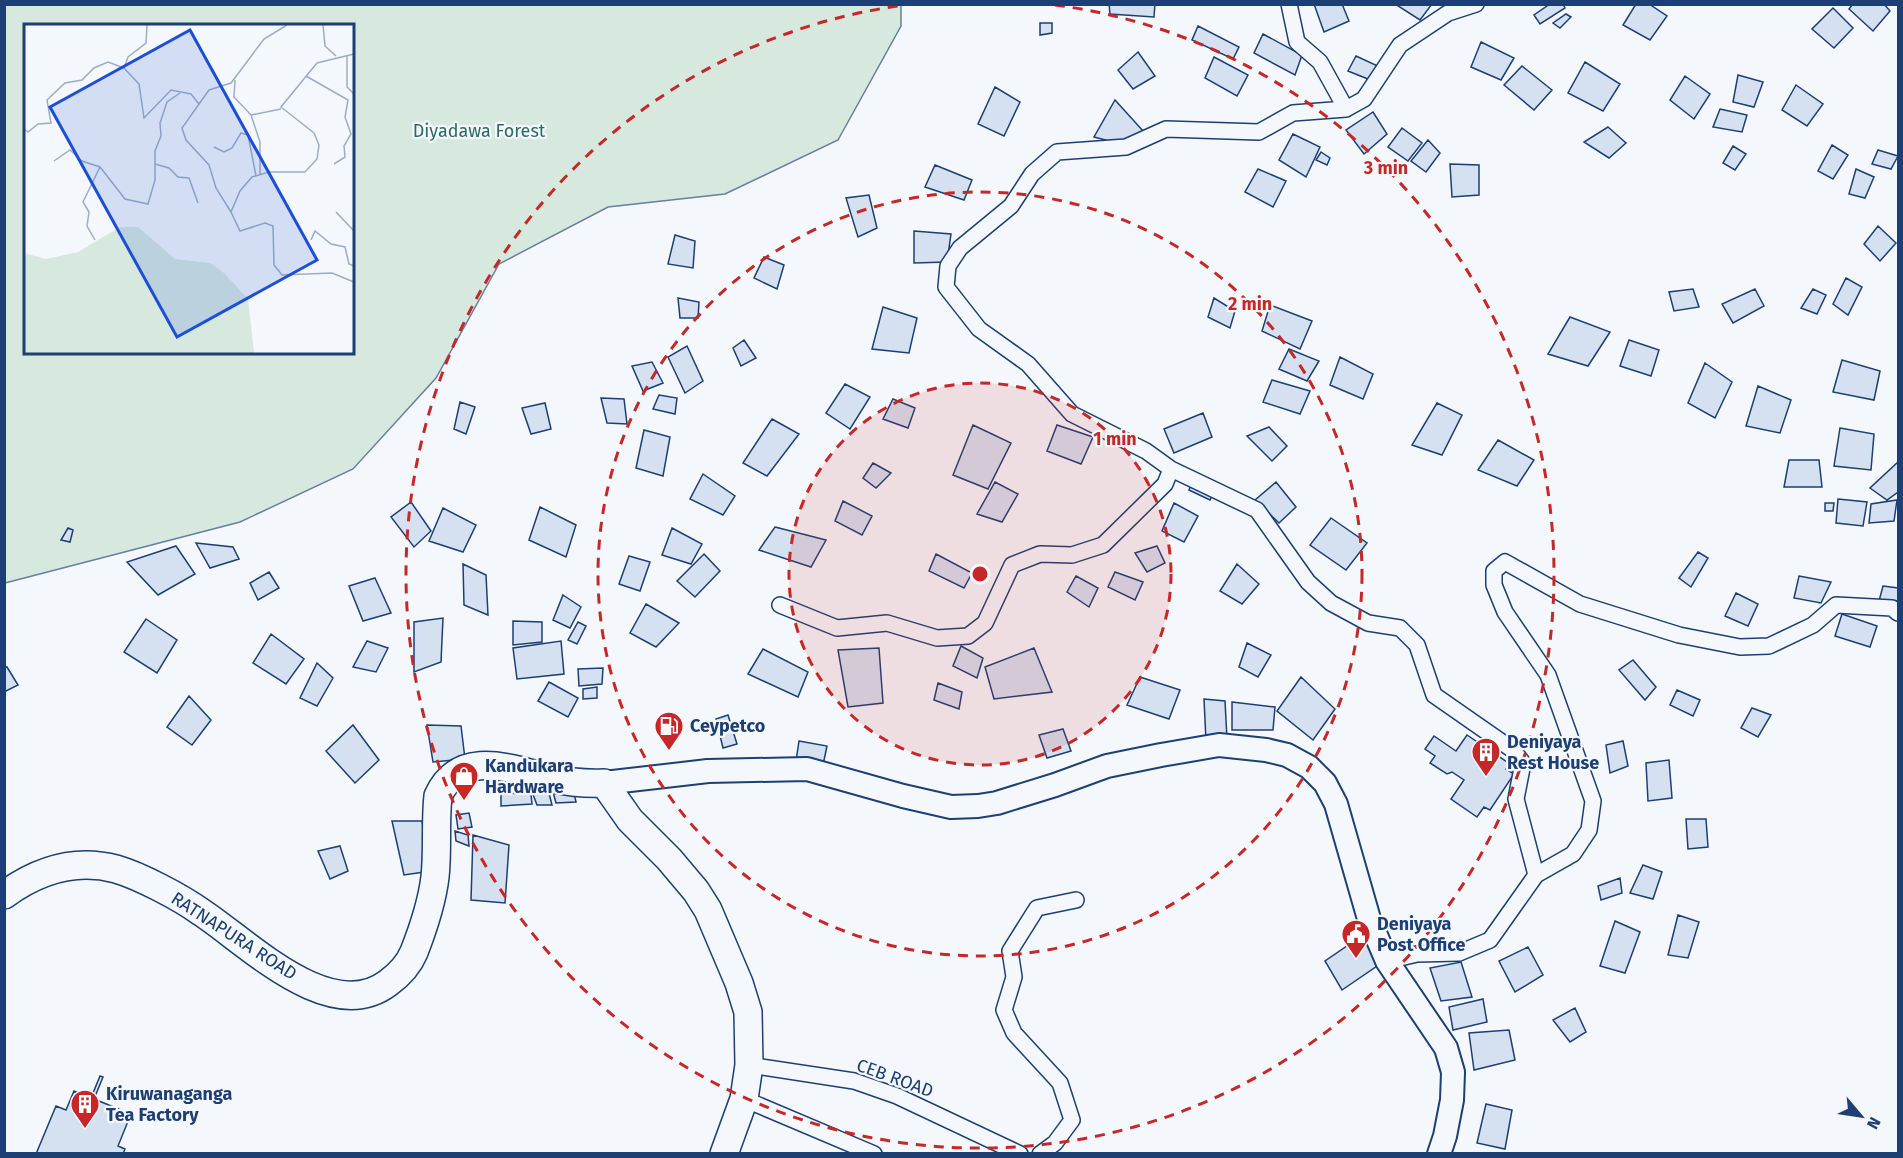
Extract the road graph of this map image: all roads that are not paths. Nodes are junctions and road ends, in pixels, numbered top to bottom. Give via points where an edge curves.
1 (1289, 4) edge
2 (1476, 4) edge
3 (1346, 109) junction
4 (1171, 469) junction
5 (780, 605) dead end
6 (1896, 609) edge
7 (604, 783) junction
8 (1536, 876) junction
9 (4, 895) edge
10 (1076, 900) dead end
11 (1387, 961) junction
12 (749, 1065) junction
13 (744, 1100) junction
14 (724, 1154) edge
15 (874, 1154) edge
16 (1020, 1154) edge
17 (1040, 1154) edge
18 (1439, 1154) edge

1 - 3 street via 1297,42 1320,62
2 - 3 street via 1448,13 1400,45 1364,99
3 - 4 street via 1293,113 1259,132 1166,129 1126,147 1057,152 1032,174 1011,206 960,248 948,266 946,287 979,329 1028,364 1072,414 1146,451
4 - 5 street via 1165,484 1103,545 1072,555 1040,554 1012,565 985,623 968,636 937,638 886,623 837,628
4 - 8 street via 1257,510 1308,582 1331,603 1368,623 1400,628 1417,645 1434,695 1513,750 1523,763 1516,800
6 - 8 street via 1836,605 1813,625 1770,646 1740,647 1679,635 1580,604 1505,562 1494,571 1494,585 1505,612 1548,675 1593,801 1588,830 1573,854
7 - 9 highway, RATNAPURA ROAD via 577,783 520,769 481,766 463,769 444,783 438,795 435,877 413,954 398,976 365,995 328,992 310,984 262,958 201,911 115,869 76,865 52,870 24,881
7 - 11 main road via 708,771 807,769 951,807 978,806 1107,766 1161,754 1219,746 1266,750 1287,755 1309,767 1325,783 1336,804 1369,919
7 - 12 highway via 630,820 683,875 708,910 748,1012
8 - 11 street via 1490,940 1459,953 1417,954
10 - 17 street via 1037,908 1010,951 1014,977 1004,1010 1014,1033 1060,1083 1072,1120 1055,1143
11 - 18 main road via 1446,1048 1453,1072 1452,1100
12 - 13 highway
12 - 16 street, CEB ROAD via 854,1081 897,1096
13 - 14 highway
13 - 15 street

